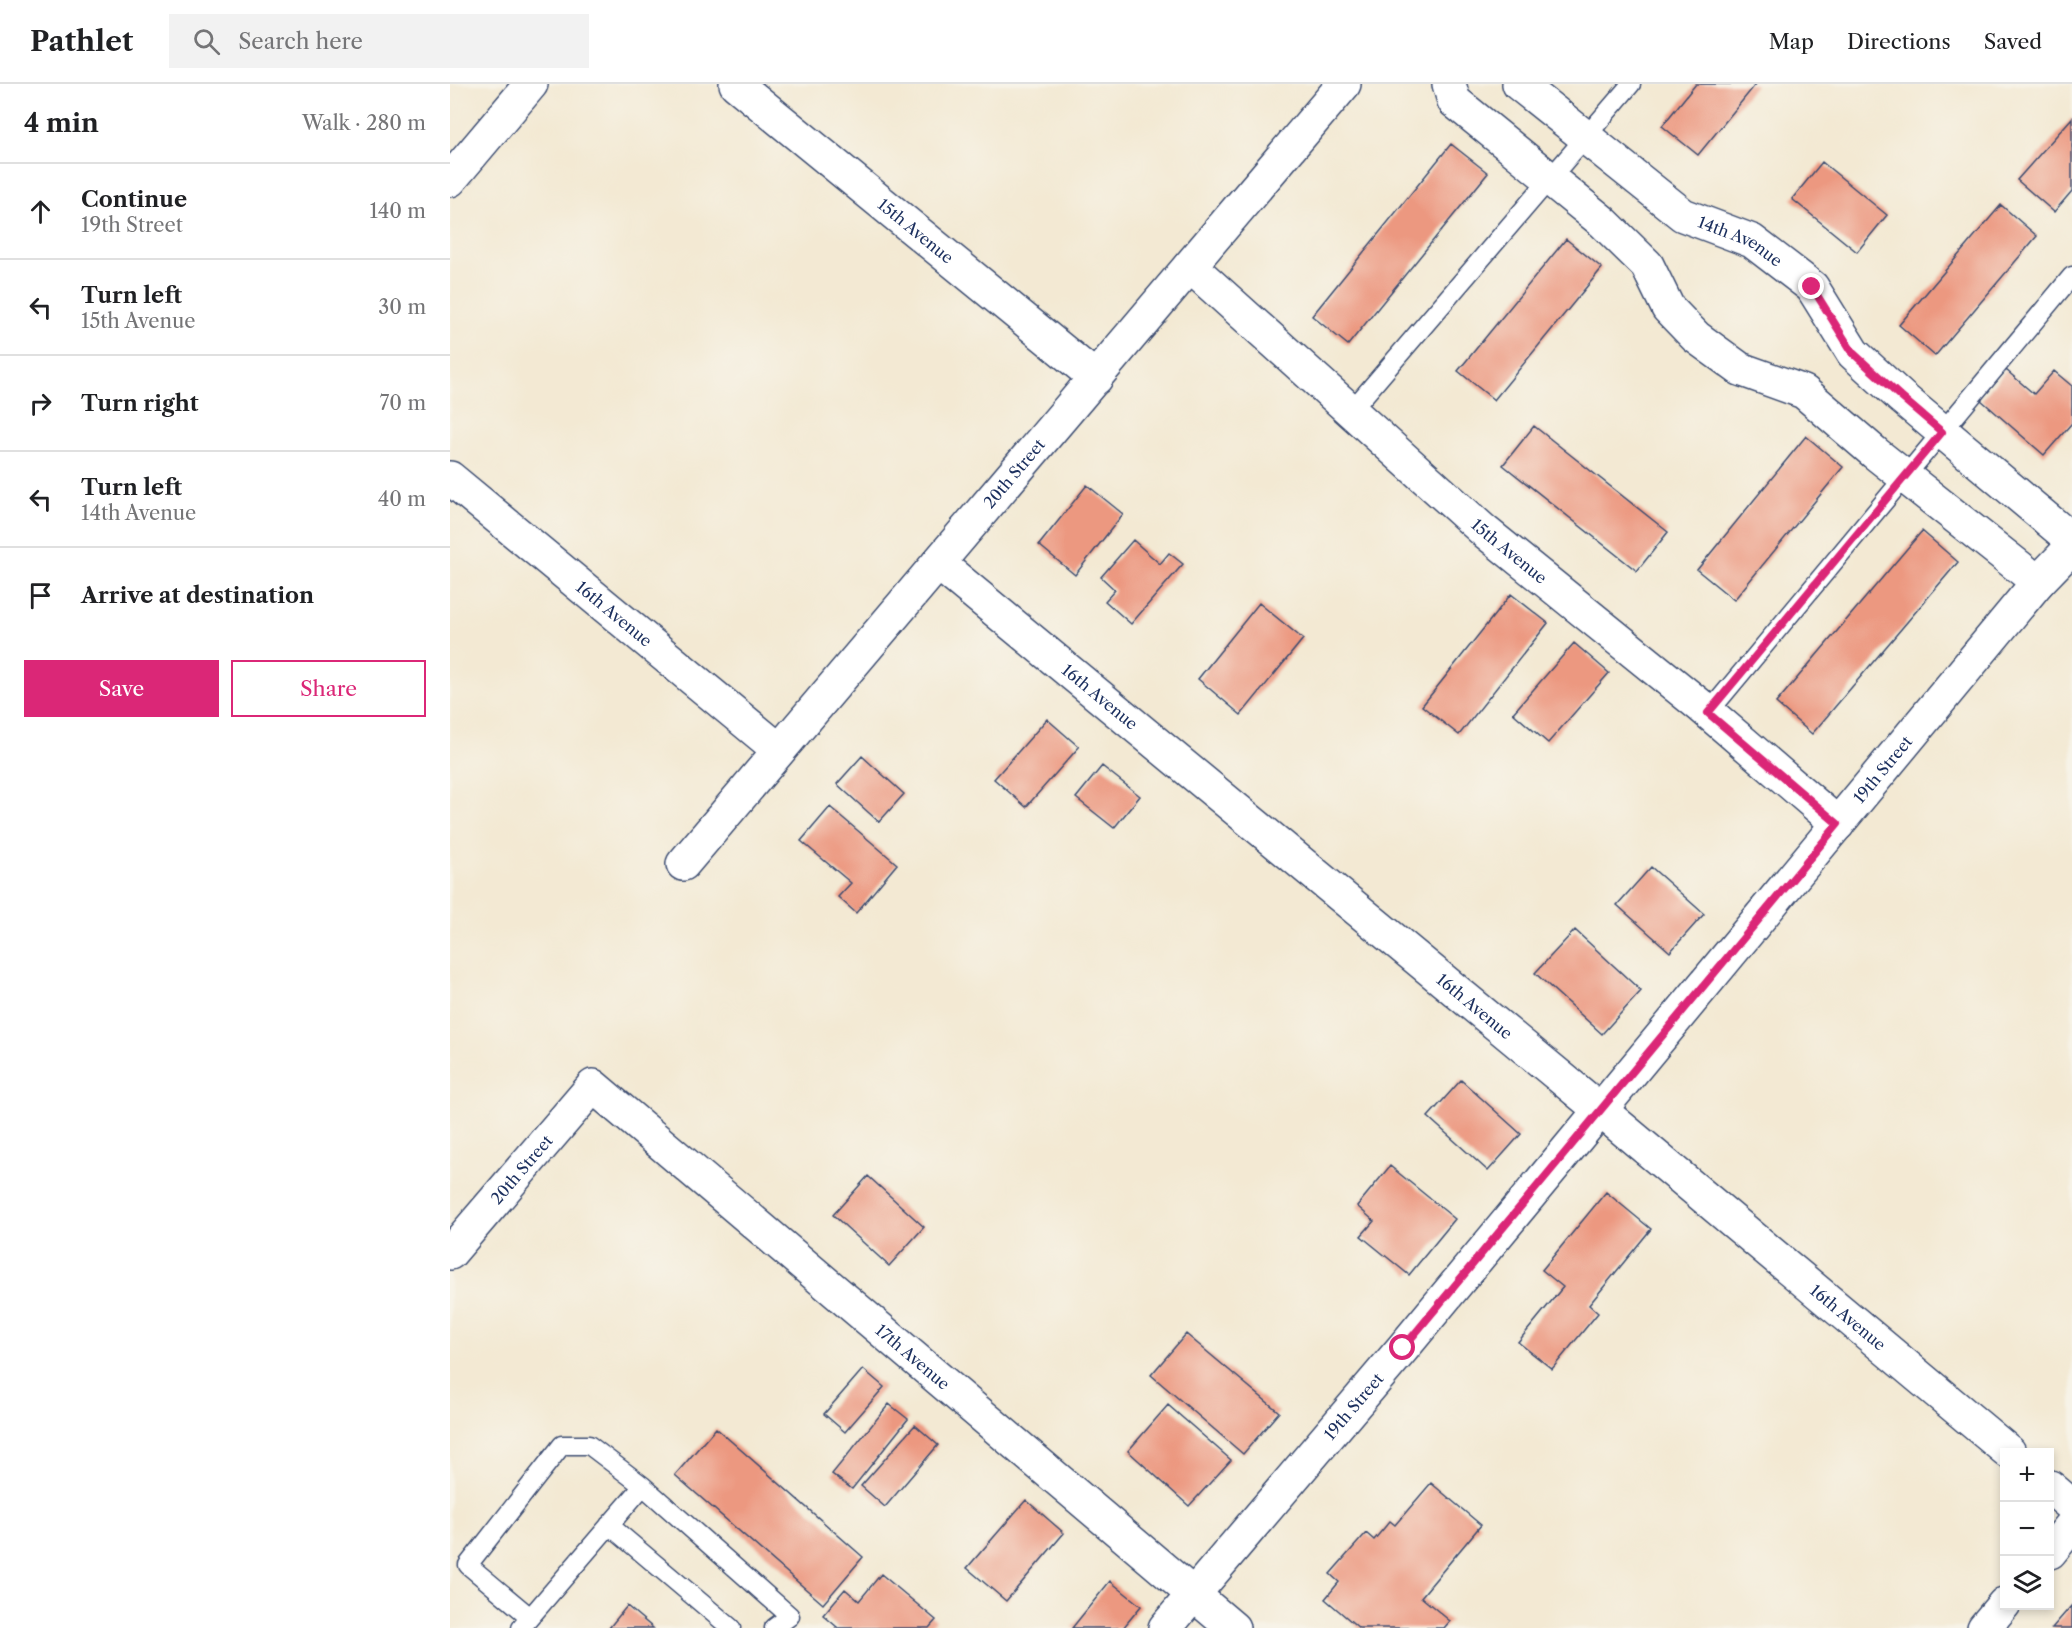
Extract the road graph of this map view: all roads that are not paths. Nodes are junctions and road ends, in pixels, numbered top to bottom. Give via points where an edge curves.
1 (531, 84) edge
2 (736, 84) edge
3 (1344, 84) edge
4 (1449, 84) edge
5 (1519, 84) edge
6 (1631, 84) edge
7 (1586, 138) junction
8 (1550, 179) junction
9 (450, 180) edge
10 (1190, 266) junction
11 (2072, 276) edge
12 (1096, 378) junction
13 (1351, 411) junction
14 (1942, 432) junction
15 (1906, 477) junction
16 (450, 478) edge
17 (2072, 540) edge
18 (2072, 547) edge
19 (938, 563) junction
20 (2038, 582) junction
21 (1708, 713) junction
22 (779, 750) junction
23 (1838, 824) junction
24 (683, 864) dead end
25 (593, 1086) joint
26 (1599, 1109) junction
27 (450, 1253) edge
28 (2004, 1448) edge
29 (643, 1486) junction
30 (2054, 1491) edge
31 (2072, 1506) edge
32 (609, 1525) junction
33 (2072, 1525) edge
34 (2054, 1546) edge
35 (1193, 1594) junction
36 (2000, 1609) edge
37 (526, 1623) edge
38 (731, 1628) edge
39 (774, 1628) edge
40 (1165, 1628) edge
41 (1233, 1628) edge
42 (1984, 1628) edge

1 - 9 street
2 - 12 street, 15th Avenue
3 - 10 street, 20th Street
4 - 8 street via 1454,100
5 - 7 street, 14th Avenue
6 - 7 lane
7 - 8 lane
7 - 14 street, 14th Avenue via 1683,215 1752,241 1812,287 1853,353
8 - 13 lane
8 - 15 street via 1647,265 1668,308 1696,338 1740,369 1803,392
10 - 12 street, 20th Street
10 - 13 street, 15th Avenue
11 - 14 lane
12 - 19 street, 20th Street
13 - 21 street, 15th Avenue via 1483,530
14 - 15 lane
14 - 17 street, 14th Avenue
15 - 20 street
15 - 21 lane
16 - 22 street, 16th Avenue
18 - 20 street, 19th Street
19 - 22 street, 20th Street
19 - 26 street, 16th Avenue
20 - 23 street, 19th Street
21 - 23 street, 15th Avenue
22 - 24 street, 20th Street
23 - 26 street, 19th Street
25 - 27 street, 20th Street
25 - 35 street, 17th Avenue
26 - 28 street, 16th Avenue
26 - 35 street, 19th Street via 1403,1348
29 - 32 lane
29 - 37 lane via 589,1444 562,1445 468,1564
29 - 39 lane via 790,1616
30 - 31 street
32 - 37 lane
32 - 38 lane
33 - 34 street
35 - 40 street, 19th Street
35 - 41 street, 17th Avenue
36 - 42 street

